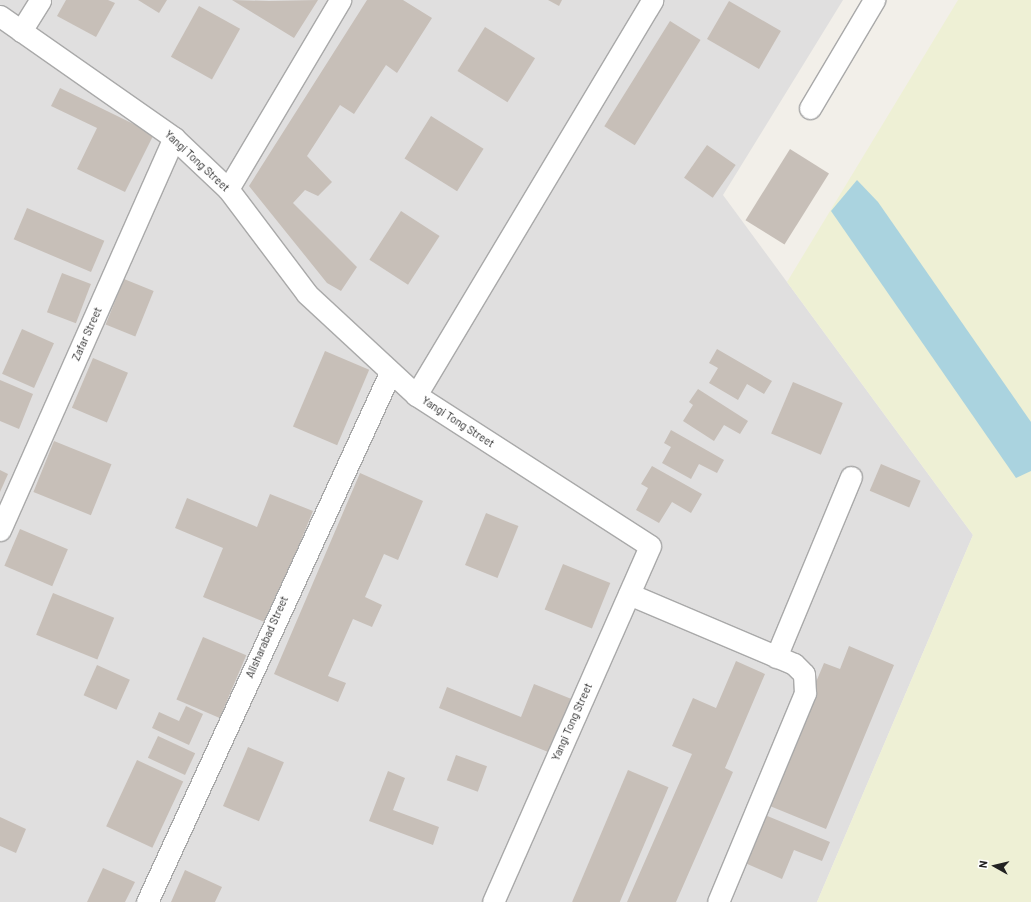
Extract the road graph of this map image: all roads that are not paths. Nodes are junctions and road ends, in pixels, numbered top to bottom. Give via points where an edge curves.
1 (40, 0) edge
2 (340, 0) edge
3 (652, 0) edge
4 (874, 0) edge
5 (0, 16) edge
6 (21, 31) junction
7 (810, 108) dead end
8 (174, 138) junction
9 (228, 189) junction
10 (390, 373) junction
11 (416, 395) junction
12 (851, 477) dead end
13 (0, 530) edge
14 (629, 594) junction
15 (776, 657) junction
16 (147, 902) edge
17 (493, 902) edge
18 (718, 902) edge

1 - 6 street
2 - 9 street
3 - 11 street
4 - 7 street
5 - 6 street, Yangi Tong Street
6 - 8 street, Yangi Tong Street
8 - 9 street, Yangi Tong Street
8 - 13 street, Zafar Street
9 - 10 street, Yangi Tong Street via 307,294
10 - 11 street, Yangi Tong Street
10 - 16 street, Alisharabad Street
11 - 14 street, Yangi Tong Street via 650,546
12 - 15 street
14 - 15 street
14 - 17 street, Yangi Tong Street
15 - 18 street via 794,664 804,674 805,693

